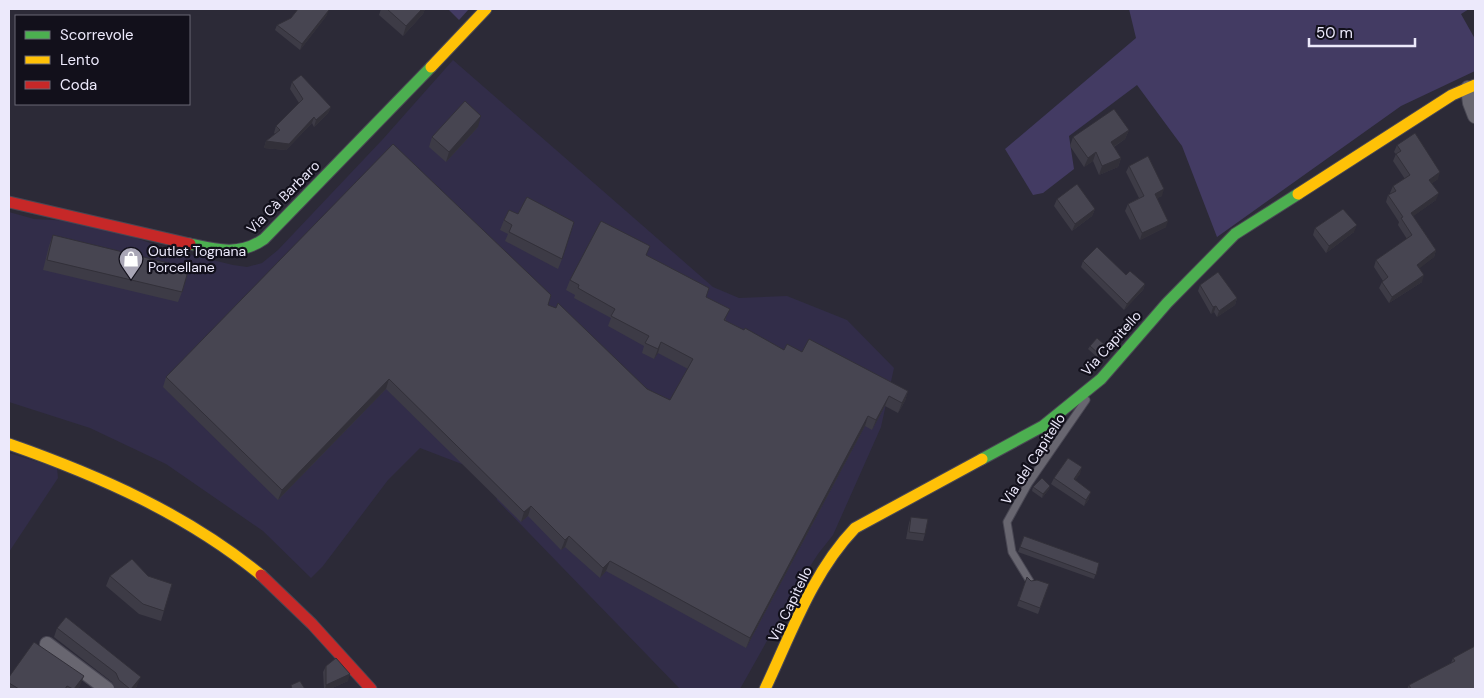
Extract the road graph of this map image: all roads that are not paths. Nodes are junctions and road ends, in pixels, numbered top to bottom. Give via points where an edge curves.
1 (486, 9) edge
2 (1472, 87) edge
3 (1475, 116) edge
4 (9, 202) edge
5 (1101, 379) junction
6 (9, 444) edge
7 (1030, 583) edge
8 (47, 644) dead end
9 (107, 689) edge
10 (371, 689) edge
11 (765, 689) edge

1 - 4 street, Via Cà Barbaro via 272,233 252,249 240,252 216,250
2 - 3 street via 1470,104
2 - 5 street, Via Capitello via 1452,95 1235,234 1167,303
5 - 7 lane, Via del Capitello via 1028,484 1007,522 1012,552
5 - 11 street, Via Capitello via 1043,426 855,528 842,539
6 - 10 street via 75,466 135,492 194,526 236,555 291,602
8 - 9 street

